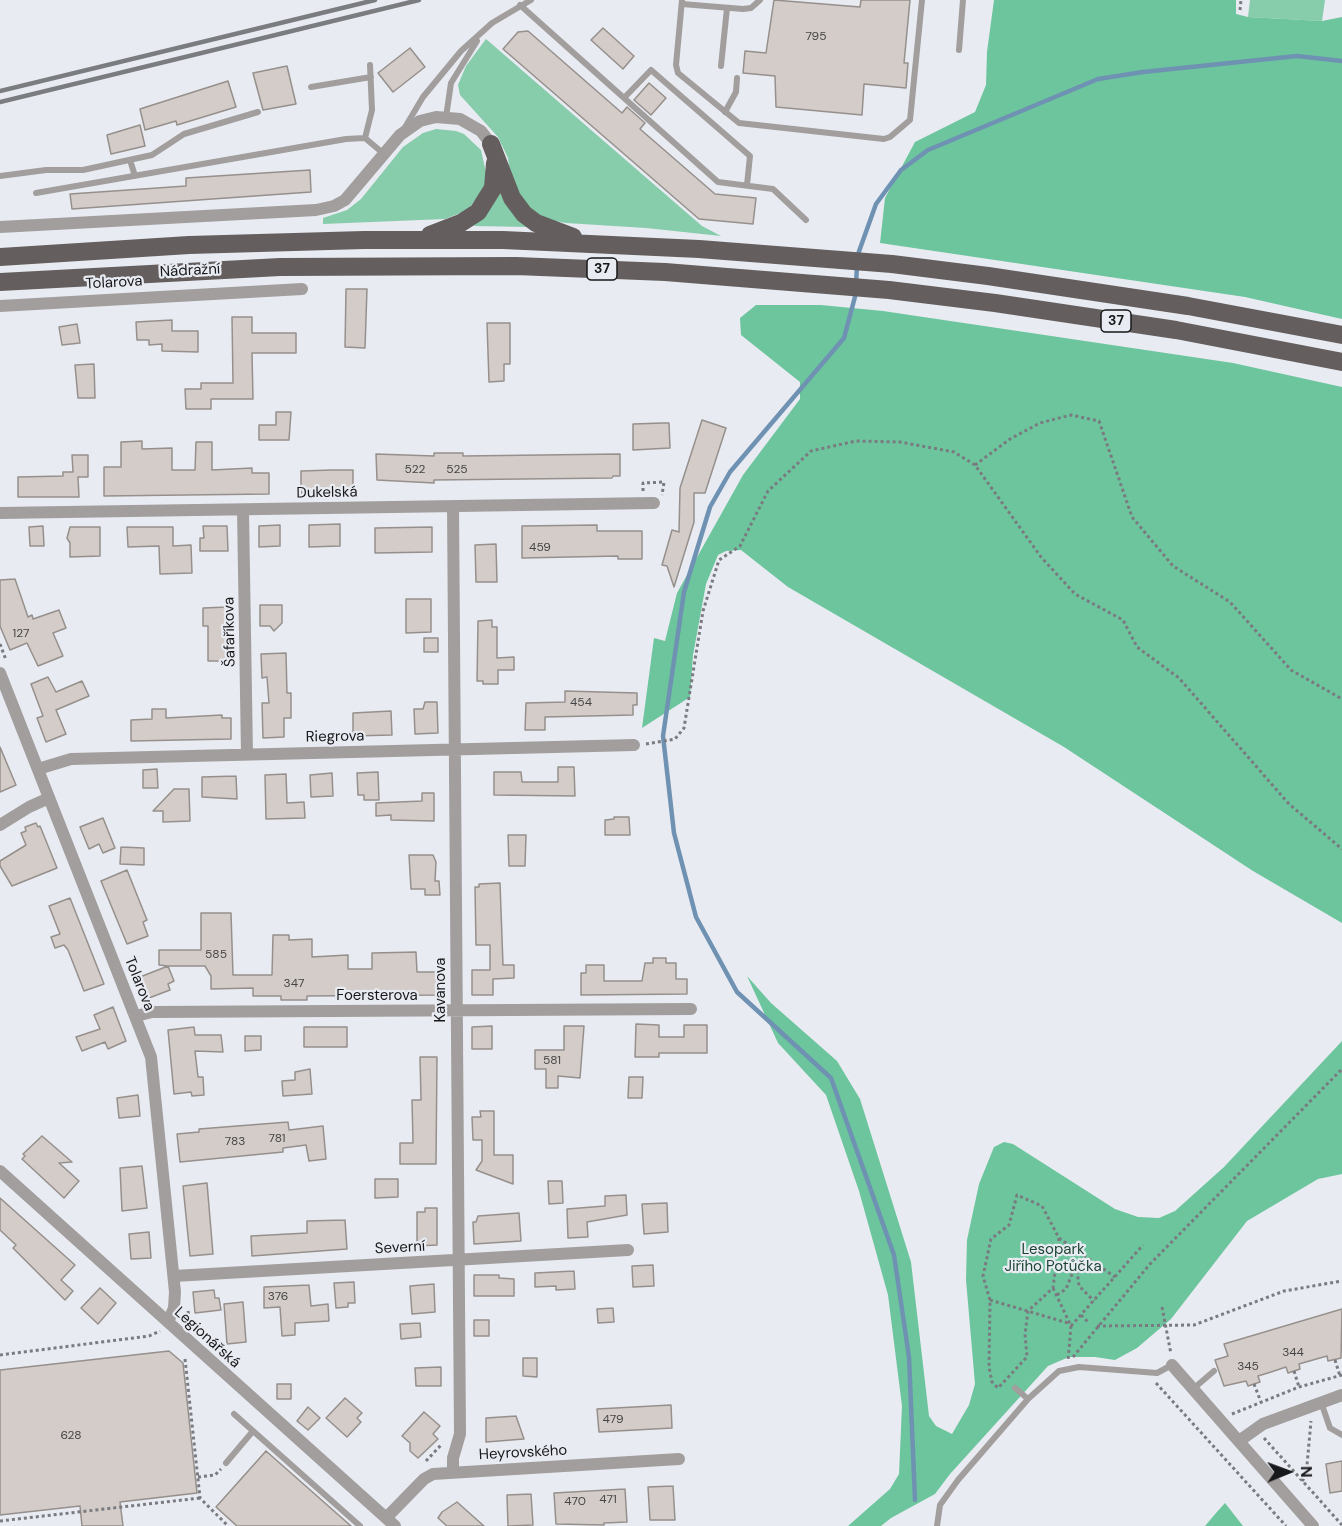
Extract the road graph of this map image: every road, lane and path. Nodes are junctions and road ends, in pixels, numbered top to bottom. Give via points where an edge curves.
1 (531, 0) edge
2 (760, 0) edge
3 (922, 0) edge
4 (963, 0) edge
5 (1241, 0) edge
6 (682, 2) edge
7 (520, 5) junction
8 (727, 8) junction
9 (1240, 10) dead end
10 (492, 23) junction
11 (959, 50) dead end
12 (370, 65) dead end
13 (721, 66) dead end
14 (371, 77) junction
15 (737, 78) dead end
16 (311, 87) dead end
17 (624, 98) junction
18 (258, 112) dead end
19 (725, 112) junction
20 (446, 117) junction
21 (400, 135) junction
22 (365, 138) junction
23 (491, 144) junction
24 (384, 154) junction
25 (130, 160) junction
26 (0, 176) edge
27 (135, 176) junction
28 (747, 185) junction
29 (36, 193) dead end
30 (806, 220) dead end
31 (0, 227) edge
32 (418, 239) junction
33 (590, 243) junction
34 (0, 256) edge
35 (0, 282) edge
36 (302, 289) dead end
37 (0, 306) edge
38 (1342, 335) edge
39 (1342, 362) edge
40 (975, 465) junction
41 (654, 503) dead end
42 (453, 506) junction
43 (243, 510) junction
44 (0, 513) edge
45 (0, 673) edge
46 (1342, 699) edge
47 (654, 744) dead end
48 (634, 745) dead end
49 (455, 749) junction
50 (247, 754) junction
51 (38, 769) junction
52 (49, 798) junction
53 (0, 825) edge
54 (1342, 849) edge
55 (691, 1009) dead end
56 (456, 1010) junction
57 (136, 1016) junction
58 (1342, 1069) edge
59 (0, 1171) edge
60 (1059, 1238) junction
61 (1143, 1245) dead end
62 (628, 1250) dead end
63 (458, 1260) junction
64 (1103, 1260) dead end
65 (1100, 1266) junction
66 (174, 1276) junction
67 (1114, 1278) junction
68 (1342, 1281) edge
69 (1119, 1284) dead end
70 (1053, 1288) junction
71 (1056, 1295) junction
72 (990, 1300) junction
73 (1094, 1301) junction
74 (1162, 1307) dead end
75 (1028, 1311) junction
76 (1081, 1315) junction
77 (168, 1322) junction
78 (1088, 1322) dead end
79 (1070, 1324) junction
80 (1165, 1325) junction
81 (1097, 1326) junction
82 (0, 1355) edge
83 (185, 1359) dead end
84 (1335, 1360) dead end
85 (1172, 1361) junction
86 (1067, 1366) junction
87 (1214, 1371) dead end
88 (1294, 1371) dead end
89 (1147, 1372) junction
90 (1341, 1375) edge
91 (1254, 1384) dead end
92 (1299, 1387) junction
93 (1015, 1388) dead end
94 (1193, 1389) junction
95 (1342, 1395) edge
96 (1028, 1399) junction
97 (1261, 1402) junction
98 (1316, 1403) junction
99 (234, 1414) dead end
100 (1228, 1415) dead end
101 (1255, 1428) junction
102 (253, 1431) junction
103 (1342, 1435) edge
104 (1239, 1441) junction
105 (679, 1459) dead end
106 (226, 1463) joint
107 (453, 1472) junction
108 (198, 1477) junction
109 (1302, 1481) junction
110 (200, 1498) junction
111 (0, 1521) edge
112 (391, 1522) edge
113 (1342, 1525) edge
114 (228, 1526) edge
115 (360, 1526) edge
116 (937, 1526) edge
117 (1286, 1526) edge
118 (1313, 1526) edge

1 - 7 lane
2 - 8 lane via 751,8
3 - 19 lane via 910,120 890,137 744,126
4 - 11 lane
5 - 9 path
6 - 8 lane
6 - 19 lane via 678,72
7 - 10 lane
7 - 17 lane
8 - 13 lane
10 - 20 lane via 456,72
10 - 21 lane via 453,59
12 - 14 lane
14 - 16 lane
14 - 22 lane via 372,110
15 - 19 lane via 736,92
17 - 28 lane via 718,182
17 - 28 lane via 651,70 750,156
18 - 25 lane via 184,134 159,152
20 - 21 street via 420,121
20 - 23 street via 475,126
21 - 24 street
22 - 24 lane
22 - 27 lane
23 - 32 main road via 495,179 484,205 461,223
23 - 33 main road via 512,198 524,214 536,223
24 - 31 street via 345,200 316,210
25 - 26 lane via 76,171
25 - 27 lane
27 - 29 lane
28 - 30 lane via 773,189
32 - 33 main road, 37
32 - 34 main road, Nádražní / 37 via 288,241
33 - 38 main road, 37 via 892,264 1178,305
35 - 39 main road, Nádražní / 37 via 207,270 577,268 889,290 1176,330
36 - 37 street, Tolarova
40 - 46 path via 1040,423 1071,415 1099,421 1132,517 1173,566 1230,602 1292,670
40 - 47 path via 954,452 900,442 856,441 810,451 768,491 740,546 719,561 703,611 684,728 674,740
40 - 54 path via 1041,557 1075,594 1123,620 1137,647 1179,678 1289,804
41 - 42 street, Dukelská
42 - 43 street, Dukelská
42 - 49 street, Kavanova
43 - 44 street, Dukelská
43 - 50 street, Šafaříkova
45 - 51 street, Tolarova
48 - 49 street, Riegrova
49 - 50 street, Riegrova
49 - 56 street, Kavanova
50 - 51 street, Riegrova via 71,759
51 - 52 street, Tolarova
52 - 53 street
52 - 57 street, Tolarova
55 - 56 street, Foersterova
56 - 57 street, Foersterova via 152,1012
56 - 63 street, Kavanova
57 - 66 street, Tolarova via 153,1063
58 - 81 path via 1150,1264
59 - 77 street, Legionářská
60 - 65 path
60 - 70 path
60 - 72 path via 1042,1206 1017,1195 1009,1225 991,1239 983,1276
61 - 67 path
62 - 63 street, Severní
63 - 66 street, Severní
63 - 107 street, Kavanova via 460,1434
64 - 65 path
65 - 67 path
66 - 77 street, Tolarova via 174,1308
67 - 69 path
67 - 73 path
68 - 80 path via 1284,1291 1194,1325
70 - 71 path
70 - 75 path
71 - 73 path via 1066,1288 1074,1269 1079,1286
71 - 79 path
72 - 75 path
72 - 75 path via 989,1367 992,1383 998,1388 1027,1357
73 - 76 path
74 - 80 path
75 - 79 path
76 - 78 path
76 - 79 path
77 - 82 path via 156,1335
77 - 112 street, Legionářská
79 - 86 path
80 - 81 path
80 - 85 path
81 - 86 path
83 - 108 path
84 - 90 path
85 - 89 lane via 1162,1372
85 - 94 street
86 - 89 lane
86 - 96 lane
87 - 94 lane
88 - 92 path
89 - 117 path
90 - 92 path
91 - 97 path
92 - 97 path
93 - 96 lane
94 - 104 street
95 - 98 street
96 - 116 lane via 945,1497
97 - 100 path
98 - 101 street
98 - 103 lane via 1330,1428
98 - 109 path via 1306,1476
99 - 102 lane
101 - 104 street
101 - 109 path
102 - 106 lane
102 - 115 lane
104 - 118 street
105 - 107 street, Heyrovského
106 - 108 path via 215,1475
107 - 112 street, Heyrovského via 427,1476
108 - 110 path
109 - 113 path
110 - 111 path
110 - 114 path

